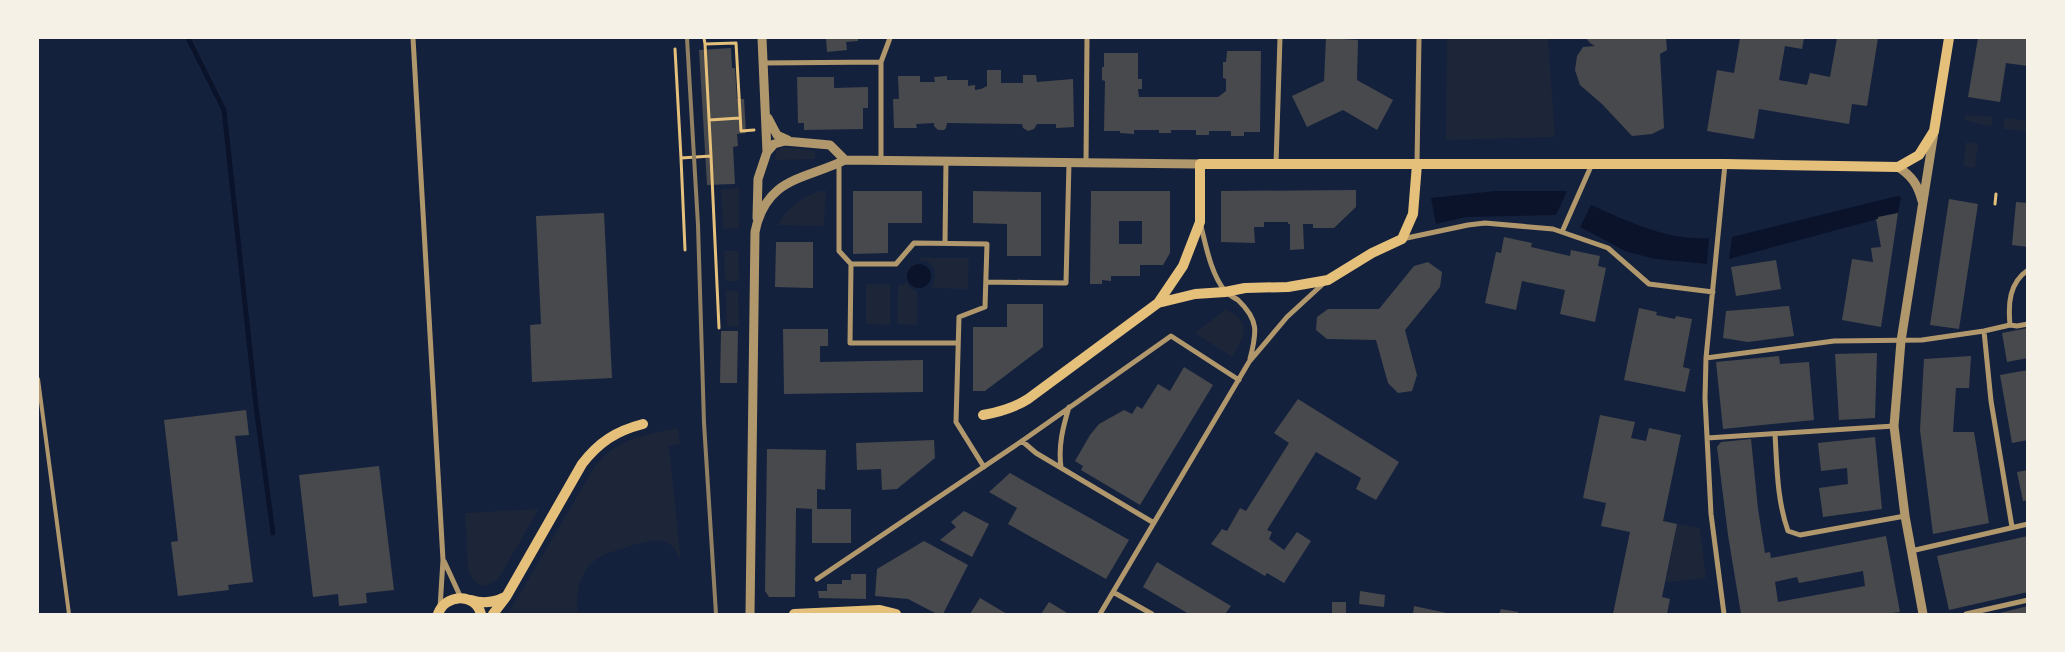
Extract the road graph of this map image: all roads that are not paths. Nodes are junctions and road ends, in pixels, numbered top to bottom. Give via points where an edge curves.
1 (413, 38) edge
2 (762, 38) edge
3 (890, 38) edge
4 (1087, 38) edge
5 (1280, 38) edge
6 (1420, 38) edge
7 (1949, 38) edge
8 (880, 62) junction
9 (763, 63) junction
10 (766, 113) junction
11 (1934, 131) junction
12 (791, 141) junction
13 (767, 152) junction
14 (881, 160) junction
15 (842, 161) junction
16 (946, 161) junction
17 (1069, 163) junction
18 (1086, 163) junction
19 (1200, 164) junction
20 (1417, 164) junction
21 (1592, 164) junction
22 (1725, 164) junction
23 (1276, 165) junction
24 (1898, 167) junction
25 (1923, 206) junction
26 (1200, 222) junction
27 (757, 224) junction
28 (1562, 232) junction
29 (1402, 239) junction
30 (945, 243) junction
31 (850, 264) junction
32 (2028, 270) edge
33 (1328, 280) junction
34 (986, 282) junction
35 (1226, 292) junction
36 (1713, 292) junction
37 (1158, 303) junction
38 (2028, 324) edge
39 (2010, 325) junction
40 (1984, 331) junction
41 (1901, 341) junction
42 (958, 343) junction
43 (1706, 358) junction
44 (1250, 362) junction
45 (38, 379) edge
46 (1239, 380) junction
47 (1070, 407) junction
48 (983, 415) dead end
49 (643, 424) dead end
50 (1894, 426) junction
51 (1775, 434) junction
52 (1707, 438) junction
53 (1022, 441) junction
54 (984, 467) junction
55 (1061, 467) junction
56 (1905, 516) junction
57 (1154, 523) junction
58 (2028, 524) edge
59 (2012, 527) junction
60 (1911, 550) junction
61 (444, 560) junction
62 (817, 579) dead end
63 (1113, 592) junction
64 (506, 597) junction
65 (465, 599) junction
66 (2028, 600) edge
67 (439, 613) edge
68 (69, 614) edge
69 (481, 614) edge
70 (493, 614) edge
71 (750, 614) edge
72 (794, 614) edge
73 (896, 614) edge
74 (1100, 614) edge
75 (1152, 614) edge
76 (1724, 614) edge
77 (1923, 614) edge
78 (1966, 614) edge

1 - 61 street
2 - 9 street
3 - 8 street
4 - 18 street
5 - 23 street
6 - 20 street
7 - 11 main road
8 - 9 street
8 - 14 street
9 - 10 street
10 - 12 street via 777,135
10 - 13 street
11 - 24 main road via 1919,155
11 - 25 street
12 - 13 street via 774,144
12 - 15 street via 830,145
13 - 27 street via 758,179
14 - 15 street
14 - 16 street
15 - 27 street via 800,176 780,188 764,206
15 - 31 street via 839,251
16 - 17 street
16 - 30 street
17 - 18 street
17 - 34 street via 1066,283
18 - 19 street
19 - 23 main road
19 - 26 main road
20 - 21 main road
20 - 23 main road
20 - 29 main road via 1413,214
21 - 22 main road
21 - 28 street
22 - 24 main road
22 - 36 street
24 - 25 street via 1916,183
25 - 41 street
26 - 35 street via 1210,262
26 - 37 main road via 1183,266
27 - 71 street
28 - 29 street via 1553,228 1485,223
28 - 36 street via 1608,248 1649,284
29 - 33 main road
30 - 31 street via 914,243 896,264
30 - 34 street via 987,244
31 - 42 street via 850,343
32 - 39 street via 2017,280 2010,295
33 - 35 main road
33 - 44 street via 1287,318
34 - 42 street via 985,307 959,316
35 - 37 main road via 1195,294
35 - 44 street via 1254,321 1256,337
36 - 43 street
37 - 48 main road via 1015,407
38 - 39 street
39 - 40 street
40 - 41 street
40 - 59 street via 1991,401
41 - 43 street via 1834,341
41 - 50 street
42 - 54 street via 956,422
43 - 52 street
44 - 46 street
45 - 68 lane
46 - 47 street via 1170,336
46 - 57 street
47 - 53 street
47 - 55 street via 1061,436
49 - 64 main road via 609,437 582,464
50 - 51 street
50 - 56 street
51 - 52 street
51 - 56 street via 1778,488 1788,531 1800,535
52 - 76 street via 1711,514
53 - 54 street
53 - 55 street
54 - 62 street
55 - 57 street
56 - 60 street
57 - 63 street
58 - 59 street
59 - 60 street
60 - 77 street
61 - 65 street
61 - 67 street
63 - 74 street
63 - 75 street
64 - 65 main road via 487,603
64 - 70 main road
65 - 67 main road via 448,601
65 - 69 main road via 475,604
66 - 78 street
72 - 73 main road via 880,610

